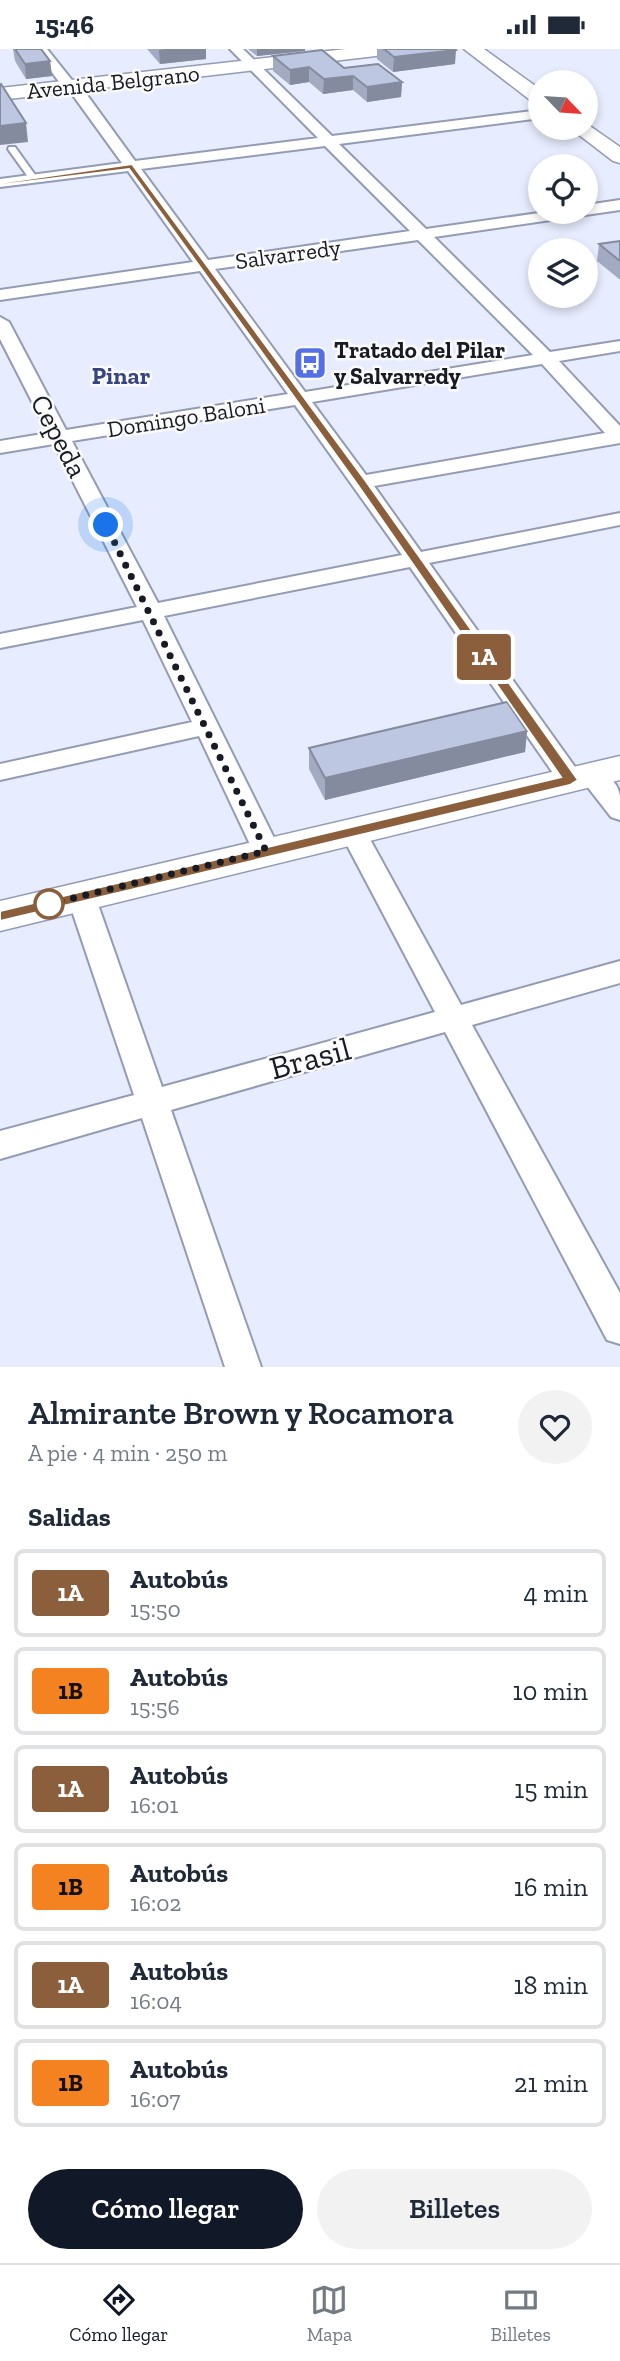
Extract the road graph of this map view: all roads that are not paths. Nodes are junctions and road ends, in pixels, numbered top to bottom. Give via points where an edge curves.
1 (41, 49) edge
2 (236, 49) edge
3 (393, 49) edge
4 (473, 49) edge
5 (253, 66) junction
6 (70, 87) junction
7 (528, 89) edge
8 (0, 95) edge
9 (528, 116) edge
10 (597, 140) edge
11 (329, 141) junction
12 (12, 149) dead end
13 (620, 157) edge
14 (132, 166) junction
15 (34, 179) junction
16 (0, 183) edge
17 (620, 205) edge
18 (598, 208) edge
19 (528, 219) edge
20 (423, 235) junction
21 (203, 267) junction
22 (0, 295) edge
23 (0, 322) edge
24 (620, 346) edge
25 (546, 358) junction
26 (299, 399) junction
27 (620, 436) edge
28 (61, 437) junction
29 (0, 447) edge
30 (361, 482) junction
31 (620, 519) edge
32 (415, 559) junction
33 (151, 612) junction
34 (0, 641) edge
35 (205, 727) junction
36 (0, 772) edge
37 (594, 774) edge
38 (620, 811) edge
39 (353, 832) junction
40 (266, 851) junction
41 (81, 896) junction
42 (0, 916) edge
43 (620, 972) edge
44 (453, 1019) junction
45 (152, 1102) junction
46 (0, 1145) edge
47 (620, 1328) edge
48 (243, 1367) edge

1 - 6 street
2 - 5 street
3 - 5 main road, Avenida Belgrano
4 - 7 main road
5 - 6 main road, Avenida Belgrano
5 - 11 street
6 - 8 main road, Avenida Belgrano
6 - 14 street
9 - 11 street
10 - 13 main road
11 - 14 street
11 - 20 street
12 - 15 lane
14 - 15 street
14 - 21 street
15 - 16 street
17 - 18 street
19 - 20 street, Salvarredy
20 - 21 street, Salvarredy
20 - 25 street
21 - 22 street, Salvarredy
21 - 26 street
23 - 28 street, Cepeda
24 - 25 street, Domingo Baloni
25 - 26 street, Domingo Baloni
25 - 27 street
26 - 28 street, Domingo Baloni
26 - 30 street
27 - 30 street
28 - 29 street, Domingo Baloni
28 - 33 street, Cepeda
30 - 32 street
31 - 32 street
32 - 33 street
32 - 37 street
33 - 34 street
33 - 35 street, Cepeda
35 - 36 street
35 - 40 street, Cepeda
37 - 38 street
37 - 39 main road
39 - 40 main road
39 - 44 street
40 - 41 main road
41 - 42 main road
41 - 45 street
43 - 44 street, Brasil
44 - 45 street, Brasil
44 - 47 street
45 - 46 street, Brasil
45 - 48 street

